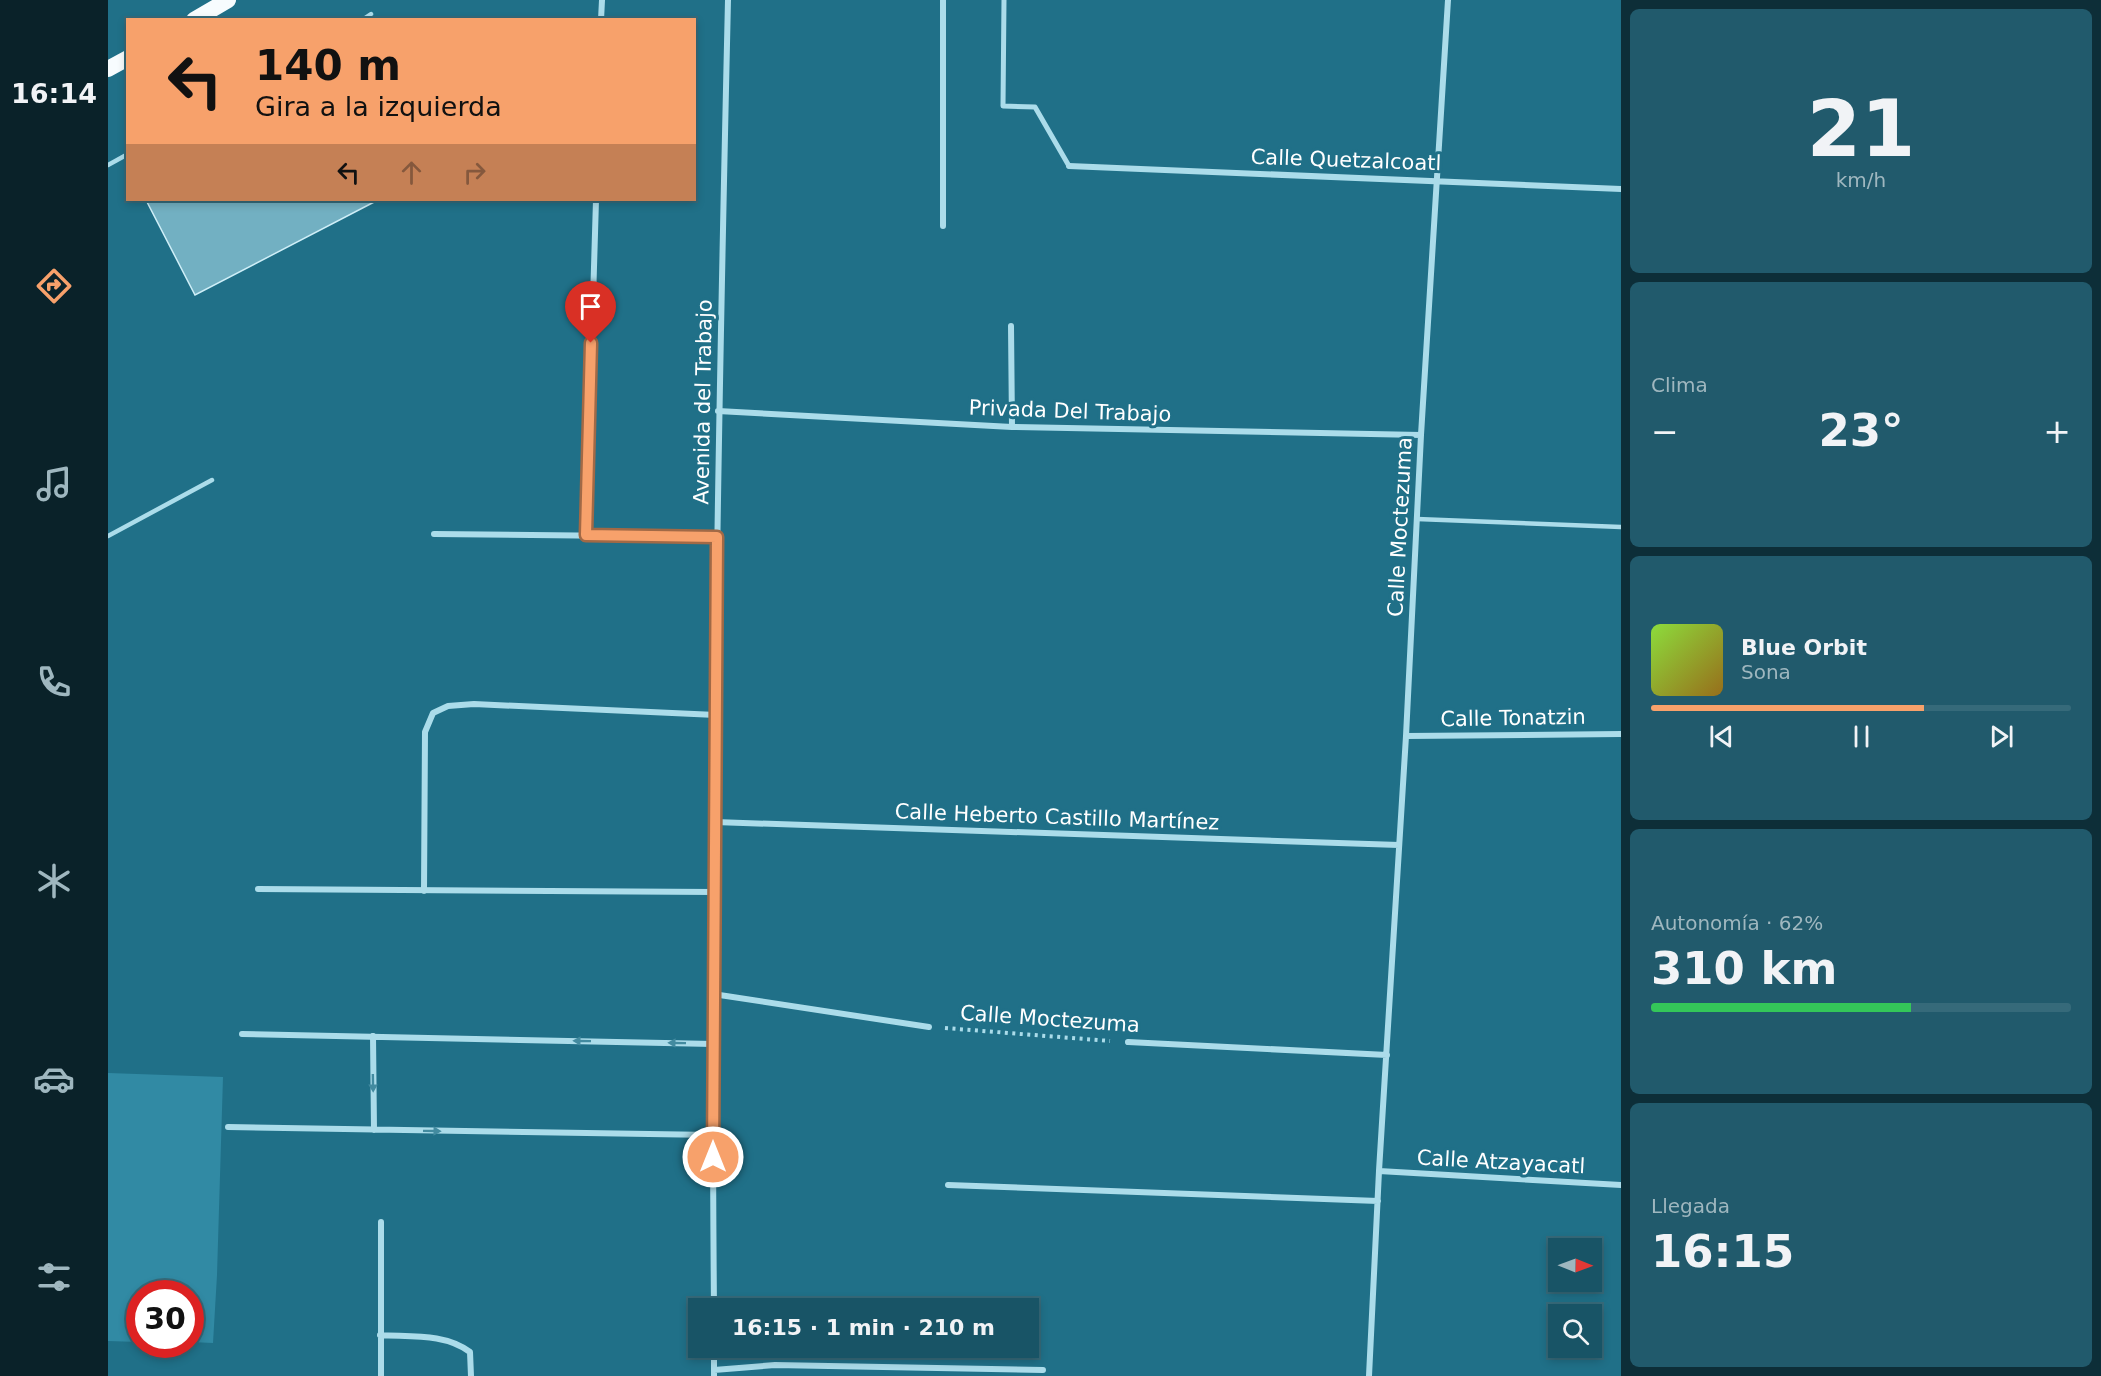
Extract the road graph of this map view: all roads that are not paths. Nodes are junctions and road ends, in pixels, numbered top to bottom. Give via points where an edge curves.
1 (228, 0) edge
2 (602, 0) edge
3 (728, 0) edge
4 (943, 0) edge
5 (1004, 0) edge
6 (1448, 0) edge
7 (372, 14) dead end
8 (197, 18) edge
9 (365, 18) edge
10 (601, 18) edge
11 (126, 59) edge
12 (108, 69) edge
13 (126, 155) edge
14 (108, 165) edge
15 (1069, 166) joint
16 (1437, 181) junction
17 (1621, 189) edge
18 (596, 201) edge
19 (943, 226) dead end
20 (1011, 326) dead end
21 (718, 411) junction
22 (1012, 428) junction
23 (1421, 435) junction
24 (212, 480) dead end
25 (1417, 519) junction
26 (1621, 527) edge
27 (434, 534) dead end
28 (586, 535) junction
29 (108, 536) edge
30 (717, 537) junction
31 (716, 715) junction
32 (1621, 734) edge
33 (1406, 736) junction
34 (715, 822) junction
35 (1399, 845) junction
36 (258, 889) dead end
37 (424, 891) junction
38 (714, 892) junction
39 (713, 994) junction
40 (929, 1027) road end
41 (242, 1034) dead end
42 (373, 1036) junction
43 (1128, 1042) road end
44 (713, 1044) junction
45 (1387, 1055) junction
46 (228, 1127) dead end
47 (374, 1130) junction
48 (712, 1135) junction
49 (1379, 1171) junction
50 (948, 1185) dead end
51 (1621, 1185) edge
52 (1378, 1201) junction
53 (381, 1221) dead end
54 (714, 1298) edge
55 (380, 1335) junction
56 (1043, 1370) dead end
57 (714, 1373) edge
58 (1006, 1373) edge
59 (381, 1376) edge
60 (471, 1376) edge
61 (1369, 1376) edge

1 - 8 highway
2 - 10 street
3 - 21 street, Avenida del Trabajo
4 - 19 street
5 - 15 street via 1003,106 1035,106
6 - 16 street, Calle Moctezuma
7 - 9 lane
11 - 12 highway
13 - 14 lane
15 - 16 street, Calle Quetzalcoatl
16 - 17 street, Calle Quetzalcoatl
16 - 23 street, Calle Moctezuma
18 - 28 street
20 - 22 street
21 - 22 street, Privada Del Trabajo
21 - 30 street, Avenida del Trabajo
22 - 23 street, Privada Del Trabajo
23 - 25 street, Calle Moctezuma
24 - 29 lane
25 - 26 lane
25 - 33 street, Calle Moctezuma
27 - 28 street
28 - 30 street
30 - 31 street, Avenida del Trabajo
31 - 34 street, Avenida del Trabajo
31 - 37 street via 474,704 448,706 433,713 425,732
32 - 33 street, Calle Tonatzin
33 - 35 street, Calle Moctezuma
34 - 35 street, Calle Heberto Castillo Martínez
34 - 38 street, Avenida del Trabajo
35 - 45 street, Calle Moctezuma
36 - 37 street
37 - 38 street
38 - 39 street, Avenida del Trabajo
39 - 40 street, Calle Moctezuma
39 - 44 street, Avenida del Trabajo
41 - 42 street
44 -> 42 street
42 -> 47 street
43 - 45 street, Calle Moctezuma
44 - 48 street, Avenida del Trabajo
45 - 49 street, Calle Moctezuma
46 - 47 street
47 -> 48 street
48 - 54 street, Avenida del Trabajo
49 - 51 street, Calle Atzayacatl
49 - 52 street, Calle Moctezuma
50 - 52 street
52 - 61 street, Calle Moctezuma
53 - 55 street
55 - 59 street
55 - 60 street via 444,1339 460,1345 470,1352
56 - 58 street
57 - 58 street via 775,1365

